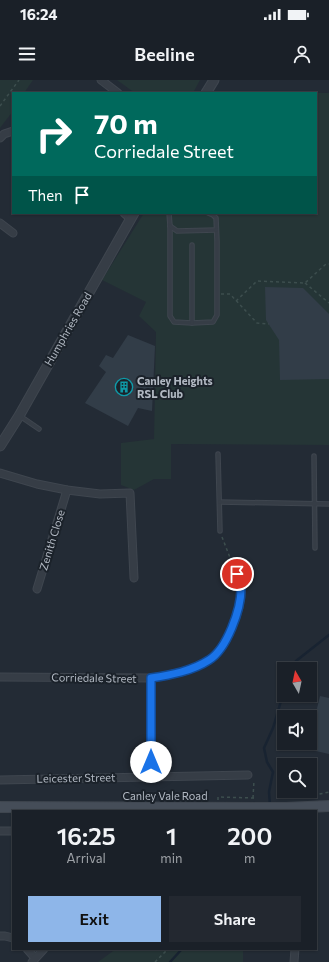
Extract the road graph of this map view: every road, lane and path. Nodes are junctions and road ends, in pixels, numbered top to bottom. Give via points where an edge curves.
1 (19, 80) edge
2 (100, 80) edge
3 (214, 80) edge
4 (117, 92) edge
5 (207, 92) edge
6 (0, 106) edge
7 (12, 131) edge
8 (0, 138) edge
9 (169, 214) edge
10 (210, 214) edge
11 (130, 215) edge
12 (0, 223) edge
13 (170, 226) junction
14 (216, 230) junction
15 (12, 233) dead end
16 (192, 245) dead end
17 (329, 264) edge
18 (305, 283) junction
19 (217, 294) junction
20 (236, 301) junction
21 (329, 303) edge
22 (192, 323) junction
23 (269, 324) dead end
24 (19, 416) junction
25 (39, 429) dead end
26 (0, 446) edge
27 (218, 454) dead end
28 (314, 456) dead end
29 (0, 473) edge
30 (67, 490) junction
31 (220, 502) junction
32 (315, 503) junction
33 (329, 504) edge
34 (220, 531) joint
35 (315, 548) dead end
36 (237, 574) joint
37 (134, 578) dead end
38 (37, 589) dead end
39 (0, 677) edge
40 (151, 678) junction
41 (248, 775) joint
42 (151, 776) junction
43 (0, 780) edge
44 (329, 792) edge
45 (218, 797) dead end
46 (253, 798) junction
47 (297, 799) dead end
48 (259, 804) junction
49 (329, 806) edge
50 (0, 807) edge
51 (100, 809) edge
52 (0, 831) edge
53 (12, 831) edge
54 (0, 936) edge
55 (12, 938) edge
56 (28, 950) edge
57 (43, 950) edge
58 (167, 950) edge
59 (295, 950) edge
60 (34, 960) edge
61 (155, 962) edge
62 (294, 962) edge

1 - 6 path
2 - 4 street
3 - 5 street
7 - 8 street
9 - 13 lane
10 - 14 lane via 216,218
11 - 24 street, Humphries Road
12 - 15 street
13 - 14 lane via 177,232
13 - 22 lane via 170,316 174,322
14 - 19 lane
16 - 22 lane
17 - 18 path
18 - 20 path via 257,281
18 - 21 path
19 - 20 path via 230,294
19 - 22 lane via 215,320
20 - 23 path via 257,323
24 - 25 lane
24 - 26 street, Humphries Road
27 - 31 lane
28 - 32 lane
29 - 30 street
30 - 37 street via 100,494 130,493
30 - 38 street, Zenith Close
31 - 32 lane
31 - 34 lane
32 - 33 lane
32 - 35 lane
34 - 36 path
36 - 40 street, Corriedale Street via 241,588 238,612 223,645 211,660 174,675
39 - 40 street, Corriedale Street
40 - 42 street
41 - 42 street, Leicester Street
41 - 46 path via 254,771
42 - 43 street, Leicester Street
44 - 47 path
45 - 46 path
46 - 48 path
48 - 49 main road, Canley Vale Road via 286,808
48 - 51 main road, Canley Vale Road
50 - 51 main road, Canley Vale Road
52 - 53 street
54 - 55 street
56 - 60 street
57 - 60 street
58 - 61 path
59 - 62 street

